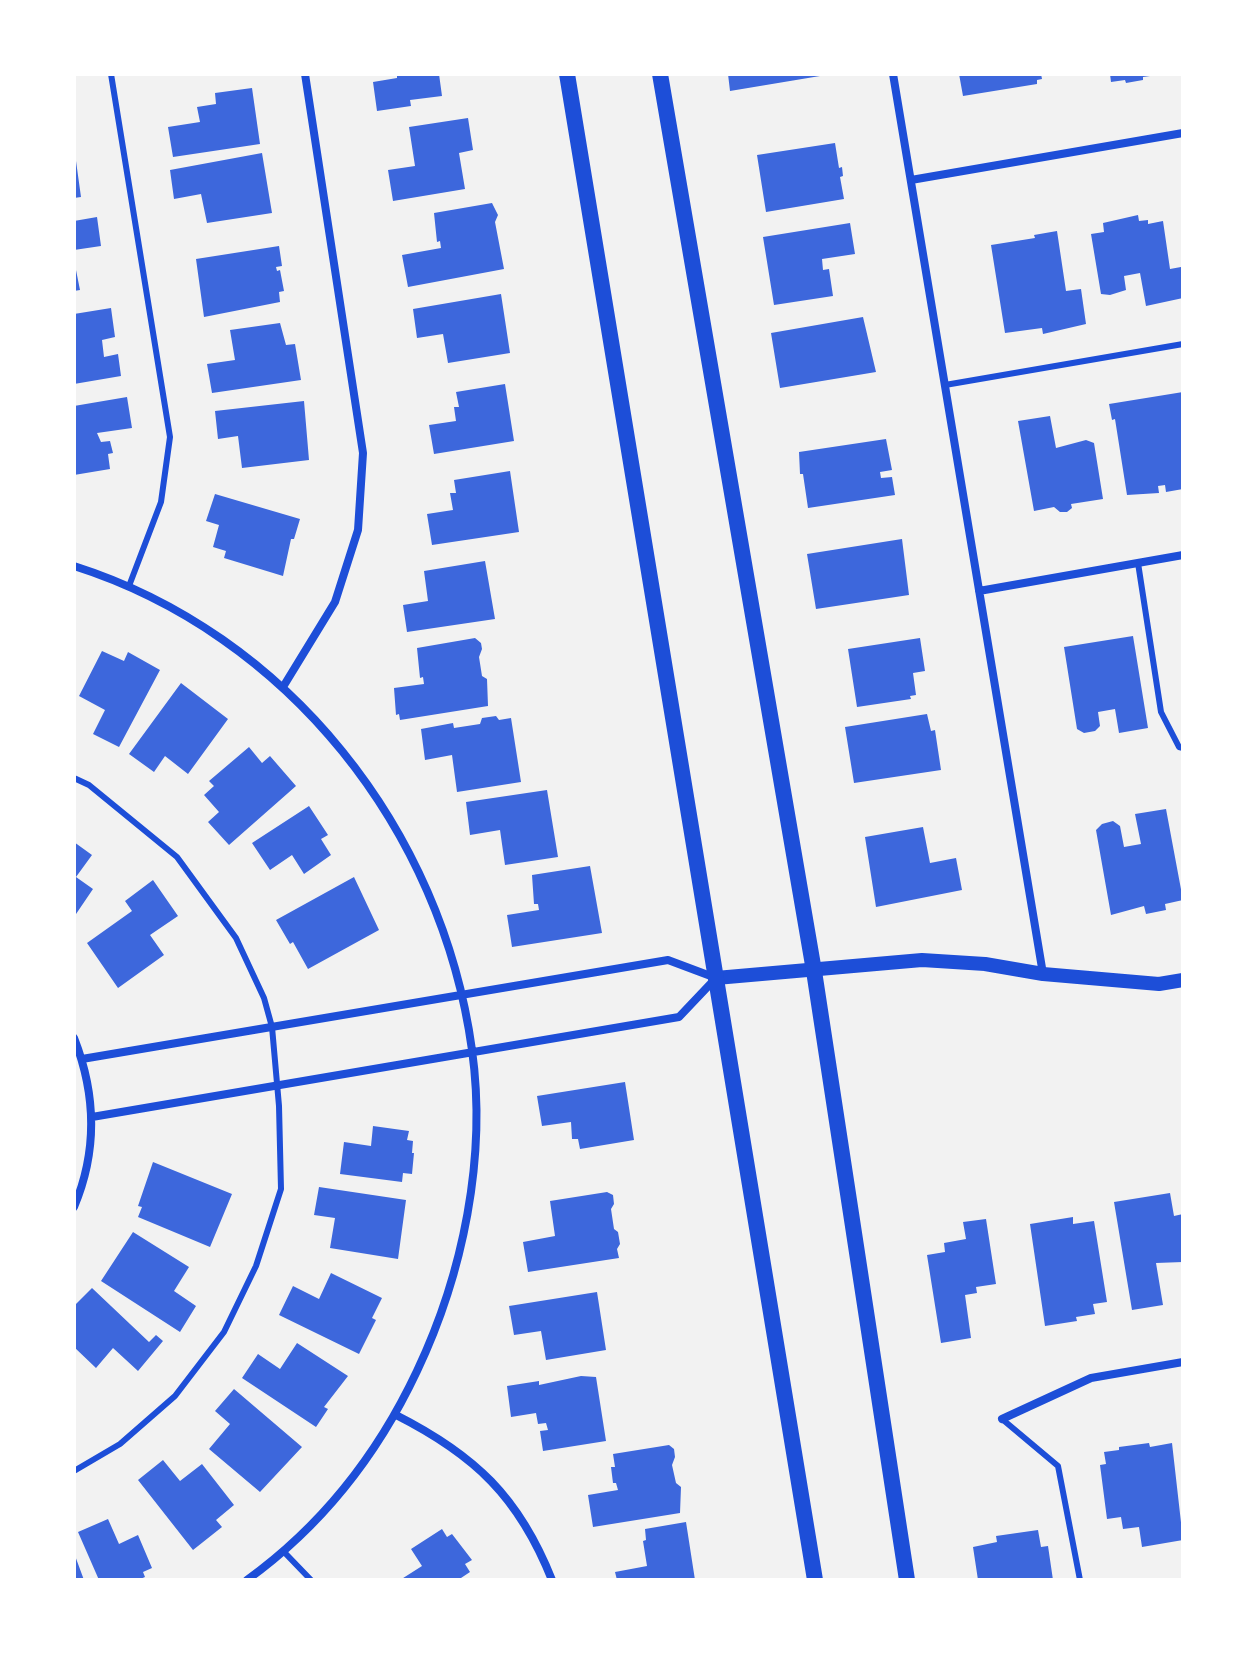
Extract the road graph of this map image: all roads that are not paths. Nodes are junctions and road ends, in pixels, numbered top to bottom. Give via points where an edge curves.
1 (111, 74) edge
2 (305, 74) edge
3 (567, 74) edge
4 (660, 74) edge
5 (893, 74) edge
6 (1183, 133) edge
7 (911, 180) junction
8 (1183, 344) edge
9 (945, 385) junction
10 (1183, 555) edge
11 (1138, 563) junction
12 (74, 566) edge
13 (129, 586) junction
14 (979, 591) junction
15 (283, 687) junction
16 (1183, 748) edge
17 (74, 778) edge
18 (814, 971) junction
19 (1043, 974) junction
20 (716, 978) junction
21 (1183, 980) edge
22 (462, 994) junction
23 (272, 1027) junction
24 (74, 1038) edge
25 (473, 1052) junction
26 (82, 1059) junction
27 (277, 1085) junction
28 (92, 1117) junction
29 (74, 1207) edge
30 (1183, 1362) edge
31 (396, 1415) junction
32 (1002, 1419) joint
33 (74, 1471) edge
34 (285, 1553) junction
35 (247, 1580) edge
36 (311, 1580) edge
37 (552, 1580) edge
38 (815, 1580) edge
39 (907, 1580) edge
40 (1080, 1580) edge

1 - 13 lane via 170,437 161,502
2 - 15 street via 363,453 358,530 335,602
3 - 20 main road
4 - 18 main road
5 - 7 street
6 - 7 street
7 - 9 street
8 - 9 lane
9 - 14 street
10 - 11 street
11 - 14 street
11 - 16 lane via 1161,712
12 - 13 street
13 - 15 street via 214,633
14 - 19 street
15 - 22 street via 334,739 395,824 436,907
17 - 23 lane via 177,857 236,938
18 - 19 street via 922,960
18 - 20 street
18 - 39 main road
19 - 21 street via 1159,984
20 - 22 street via 668,960
20 - 25 street via 679,1017
20 - 38 main road
22 - 23 street
22 - 25 street
23 - 26 street
23 - 27 lane
24 - 26 street
25 - 27 street
25 - 31 street via 473,1180 460,1255 438,1328
26 - 28 street
27 - 28 street
27 - 33 lane via 281,1189 256,1266 224,1332 175,1396 120,1444
28 - 29 street via 88,1162
30 - 32 street via 1091,1378
31 - 34 street via 364,1464
31 - 37 street via 437,1435 506,1496 540,1549
32 - 40 lane via 1058,1466
34 - 35 street
34 - 36 lane

